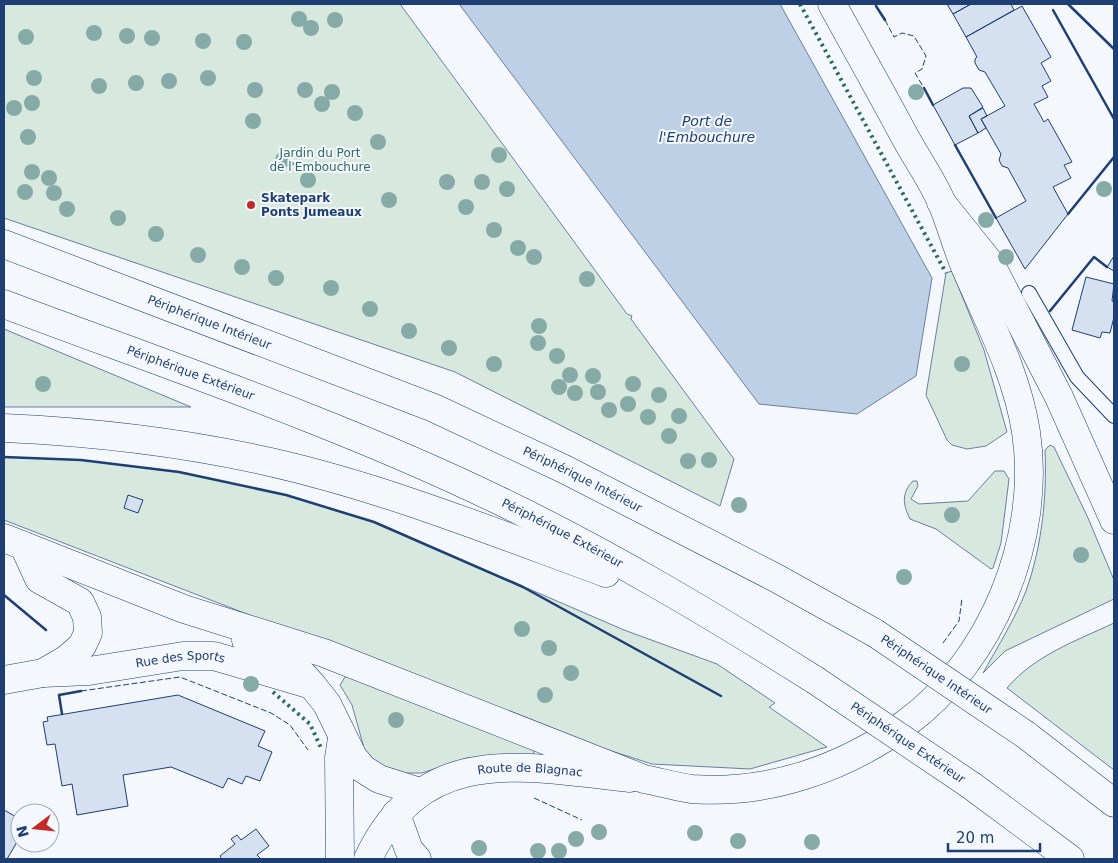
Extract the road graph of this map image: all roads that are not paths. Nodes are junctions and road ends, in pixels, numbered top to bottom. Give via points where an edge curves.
1 (832, 4) edge
2 (941, 202) junction
3 (4, 244) edge
4 (1029, 293) dead end
5 (4, 304) edge
6 (1114, 416) edge
7 (4, 428) edge
8 (1114, 520) edge
9 (14, 542) edge
10 (698, 606) junction
11 (184, 608) junction
12 (43, 673) junction
13 (4, 680) edge
14 (312, 684) junction
15 (342, 738) junction
16 (644, 779) junction
17 (420, 792) junction
18 (1114, 803) edge
19 (396, 814) junction
20 (341, 826) junction
21 (340, 859) edge
22 (364, 859) edge
23 (368, 859) edge
24 (417, 859) edge
25 (1070, 859) edge

1 - 2 main road
2 - 8 main road via 990,263 1059,397
2 - 16 main road via 966,269 996,333 1026,433 1025,512 1016,564 1001,605 972,655 922,712 886,738 843,760 799,777 734,789 692,789
3 - 18 main road, Périphérique Intérieur, bridge via 434,408 564,469 875,633 1026,735
4 - 6 lane via 1077,377
5 - 10 main road, Périphérique Extérieur via 339,430 498,500
7 - 10 main road via 117,435 270,462 355,484
9 - 11 main road
9 - 12 main road, Rue des Sports via 39,579 80,602 87,617 88,633 82,646 68,659
10 - 25 main road, Périphérique Extérieur, bridge via 972,786
11 - 14 main road via 225,632 286,656
11 - 16 main road via 324,653
12 - 13 main road, Rue des Sports
12 - 14 main road, Rue des Sports via 89,672 183,656 214,656
14 - 15 main road via 327,704
15 - 17 main road via 363,768 379,779
15 - 20 main road via 339,758
16 - 17 main road, Route de Blagnac via 528,767 487,768 452,777
17 - 19 main road, Route de Blagnac
19 - 23 main road, Route de Blagnac
19 - 24 main road via 409,850
20 - 21 main road
20 - 22 main road

